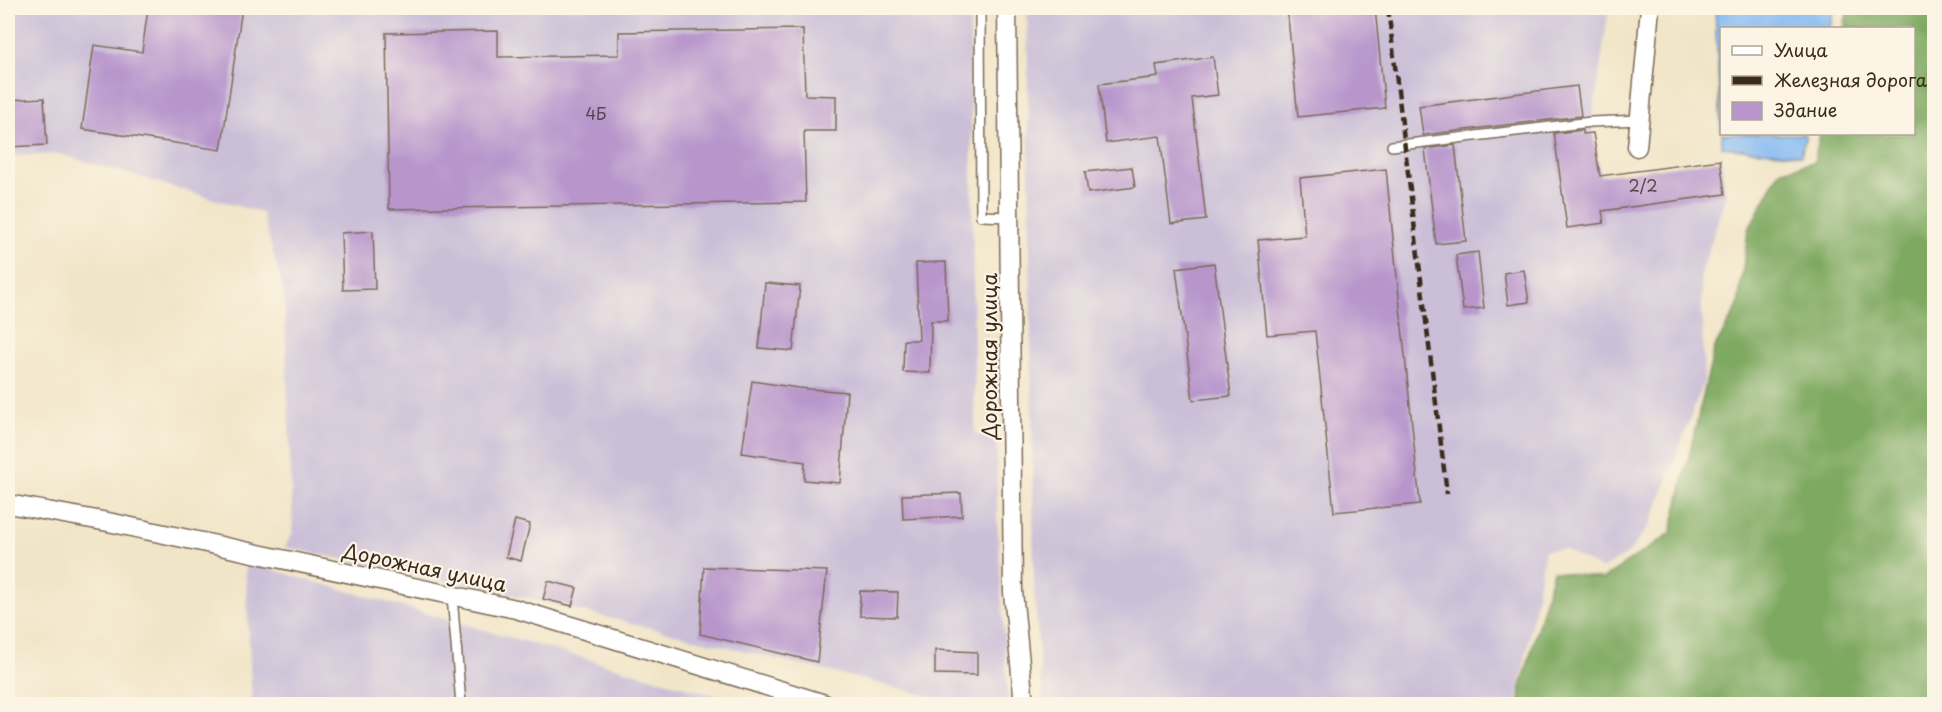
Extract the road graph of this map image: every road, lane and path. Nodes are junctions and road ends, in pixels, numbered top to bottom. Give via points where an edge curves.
1 (980, 8) edge
2 (1007, 8) edge
3 (1650, 8) edge
4 (1640, 120) junction
5 (1392, 146) dead end
6 (1637, 147) dead end
7 (1010, 218) junction
8 (8, 504) edge
9 (452, 596) junction
10 (461, 705) edge
11 (825, 705) edge
12 (1024, 705) edge

1 - 7 lane via 981,216
2 - 7 street, Дорожная улица
3 - 4 street
4 - 5 lane via 1592,122
4 - 6 street
7 - 12 street, Дорожная улица via 1013,592
8 - 9 street, Дорожная улица
9 - 10 lane
9 - 11 street, Дорожная улица via 516,609

